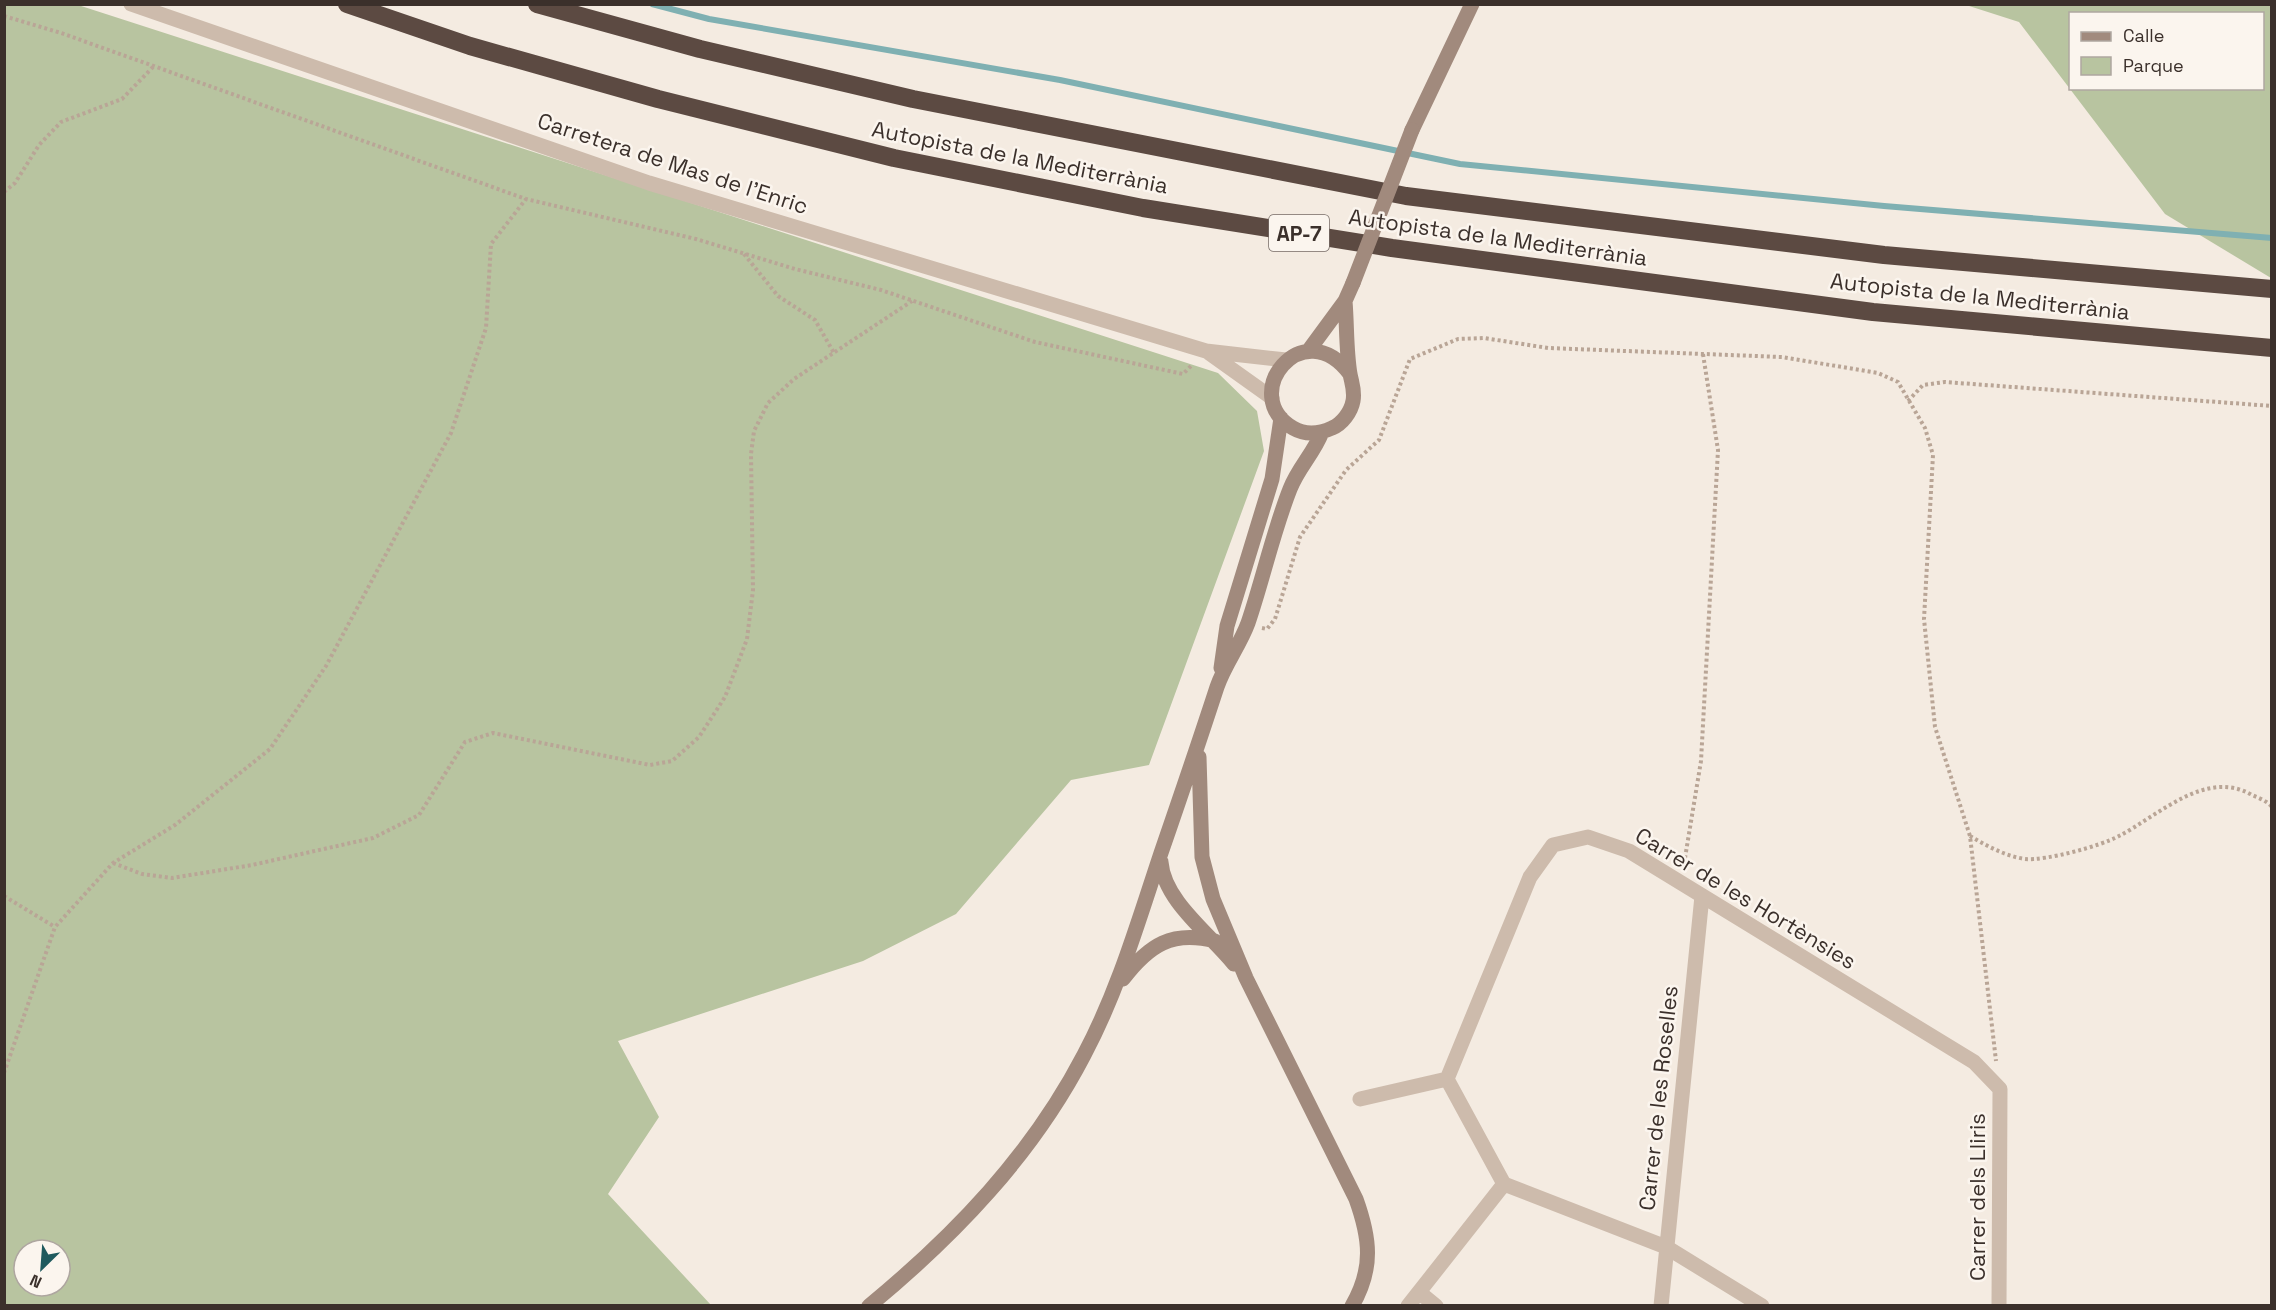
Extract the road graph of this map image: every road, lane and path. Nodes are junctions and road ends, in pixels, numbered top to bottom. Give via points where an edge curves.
1 (131, 4) edge
2 (347, 4) edge
3 (537, 4) edge
4 (1472, 4) edge
5 (4, 16) edge
6 (153, 67) junction
7 (4, 192) edge
8 (526, 199) junction
9 (743, 253) junction
10 (2271, 289) edge
11 (913, 301) junction
12 (1345, 301) junction
13 (2271, 348) edge
14 (1206, 351) junction
15 (1309, 351) junction
16 (834, 353) junction
17 (1703, 354) junction
18 (1286, 360) junction
19 (1350, 374) junction
20 (1272, 398) junction
21 (1908, 400) junction
22 (2271, 406) edge
23 (1281, 418) junction
24 (1322, 432) junction
25 (1247, 625) junction
26 (1219, 683) junction
27 (1199, 746) junction
28 (2271, 807) edge
29 (1970, 836) junction
30 (1160, 856) junction
31 (113, 863) junction
32 (1681, 883) junction
33 (4, 896) edge
34 (1702, 896) junction
35 (55, 927) junction
36 (1216, 941) junction
37 (1246, 978) junction
38 (1114, 990) junction
39 (4, 1072) edge
40 (1447, 1079) junction
41 (2000, 1089) junction
42 (1360, 1100) dead end
43 (1504, 1184) junction
44 (1666, 1247) junction
45 (1419, 1292) junction
46 (869, 1305) edge
47 (1352, 1305) edge
48 (1408, 1305) edge
49 (1436, 1305) edge
50 (1661, 1305) edge
51 (1762, 1305) edge
52 (1999, 1305) edge

1 - 14 street, Carretera de Mas de l'Enric via 649,183
2 - 13 highway, Autopista de la Mediterrània / AP-7 via 471,46 658,99 894,158 1143,208 1392,248 1873,312
3 - 10 highway, Autopista de la Mediterrània / AP-7 via 700,49 913,99 1406,196 1884,255
4 - 12 main road, bridge via 1413,130
5 - 6 path
6 - 7 path via 122,99 61,123
6 - 8 path
8 - 9 path
8 - 31 path via 491,244 486,328 451,433 326,666 270,749 175,825
9 - 11 path
9 - 16 path via 778,296 815,320
11 - 14 path via 1035,342 1183,374
11 - 16 path
12 - 15 main road
12 - 19 main road
14 - 18 street
14 - 20 street
15 - 18 main road
15 - 19 main road via 1327,353 1341,361
16 - 31 path via 794,379 768,403 754,431 753,590 747,639 725,696 699,737 672,761 650,765 627,762 494,733 465,742 419,815 373,838 172,878 142,874
17 - 21 path via 1782,357 1878,373 1898,382
17 - 25 path via 1548,348 1484,338 1458,339 1410,359 1379,440 1346,470 1300,537 1275,619 1267,629
17 - 32 path via 1718,450 1701,761
18 - 20 main road via 1272,384
19 - 24 main road via 1354,389 1347,417
20 - 23 main road
21 - 22 path via 1923,385 1945,382
21 - 29 path via 1925,428 1933,454 1924,618 1935,727
23 - 24 main road via 1297,430
23 - 26 main road via 1272,479 1227,626
24 - 25 main road via 1289,490
25 - 26 main road
26 - 27 main road
27 - 30 main road
27 - 37 main road via 1202,857 1213,899
28 - 29 path via 2244,789 2209,788 2185,796 2117,838 2049,858 2025,859
29 - 41 path
30 - 36 main road via 1166,885 1175,899
30 - 38 main road
31 - 35 path
32 - 34 street, Carrer de les Hortènsies
32 - 40 street, Carrer de les Hortènsies via 1629,851 1588,837 1553,845 1530,877
33 - 35 path
34 - 41 street, Carrer de les Hortènsies via 1974,1062
34 - 44 street, Carrer de les Roselles
35 - 39 path
36 - 37 main road
36 - 38 main road via 1180,937 1161,943 1138,959
37 - 47 main road via 1364,1221 1368,1262 1365,1280
38 - 46 main road via 1084,1056 1017,1160 915,1267
40 - 42 street
40 - 43 street
41 - 52 street, Carrer dels Lliris
43 - 44 street
43 - 45 street
44 - 50 street, Carrer de les Roselles
44 - 51 street
45 - 48 street
45 - 49 street

